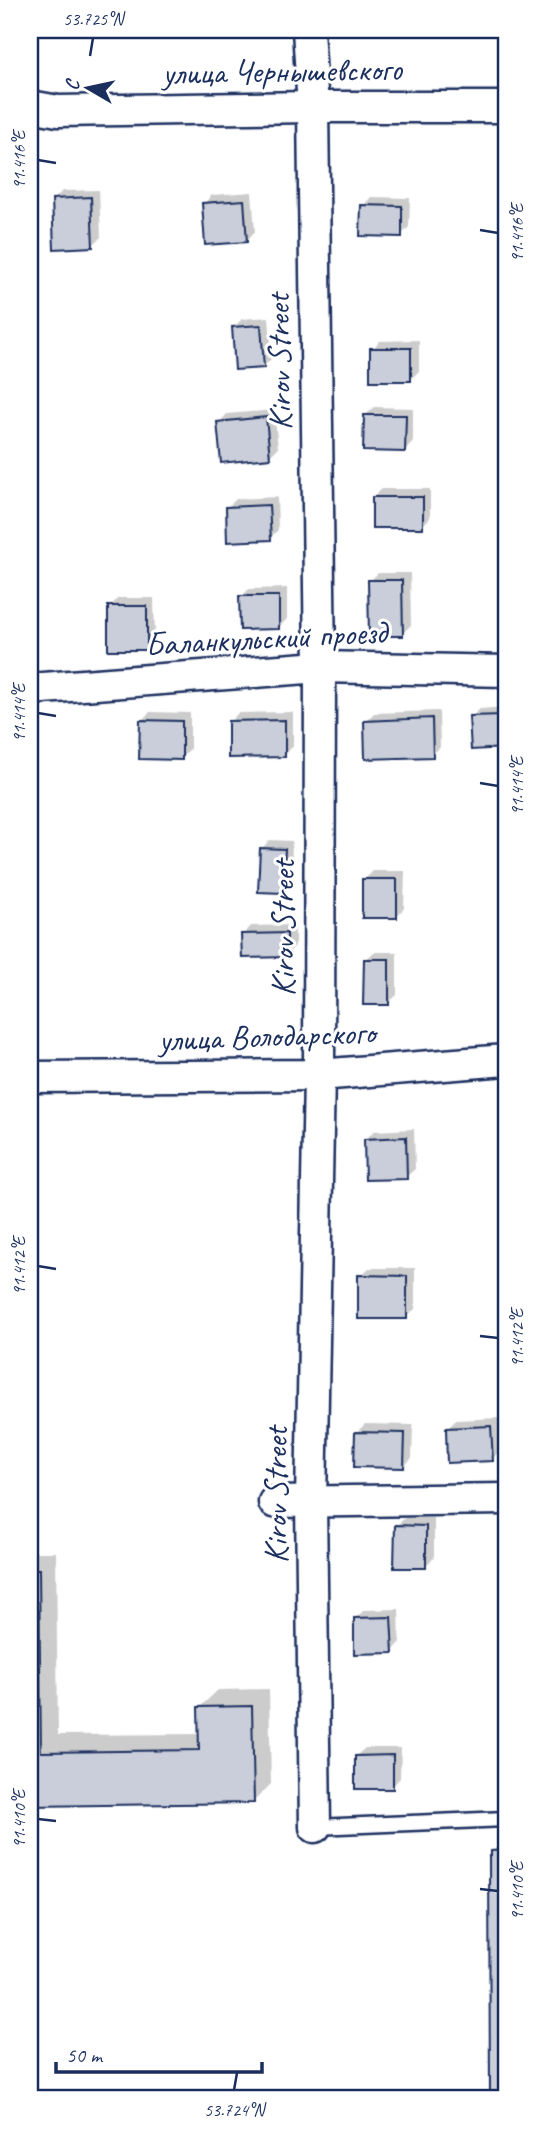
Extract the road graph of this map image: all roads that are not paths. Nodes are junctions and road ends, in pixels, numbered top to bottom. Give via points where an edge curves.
1 (308, 30) edge
2 (313, 107) junction
3 (506, 107) edge
4 (44, 108) edge
5 (320, 667) junction
6 (506, 671) edge
7 (30, 689) edge
8 (506, 1060) edge
9 (319, 1075) junction
10 (30, 1077) edge
11 (506, 1499) edge
12 (274, 1502) dead end
13 (311, 1502) junction
14 (506, 1819) edge
15 (315, 1827) joint

1 - 2 street, Kirov Street
2 - 3 street, улица Чернышевского
2 - 4 street, улица Чернышевского
2 - 5 street, Kirov Street
5 - 6 street, Баланкульский проезд
5 - 7 street, Баланкульский проезд
5 - 9 street, Kirov Street
8 - 9 street, улица Володарского
9 - 10 street, улица Володарского
9 - 13 street, Kirov Street
11 - 13 street
12 - 13 street
13 - 15 street, Kirov Street
14 - 15 lane

